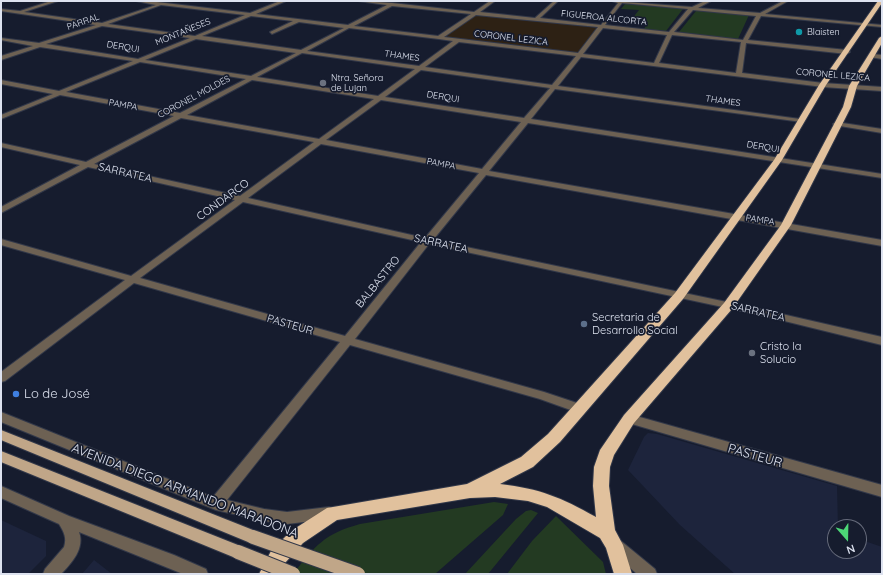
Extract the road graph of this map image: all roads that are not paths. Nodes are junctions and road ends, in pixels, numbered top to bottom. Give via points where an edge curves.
1 (56, 1) edge
2 (138, 1) edge
3 (170, 1) edge
4 (284, 1) edge
5 (360, 1) edge
6 (397, 1) edge
7 (494, 1) edge
8 (556, 1) edge
9 (614, 1) edge
10 (620, 1) edge
11 (709, 1) edge
12 (786, 1) edge
13 (881, 1) edge
14 (161, 4) junction
15 (391, 4) junction
16 (692, 8) junction
17 (1, 10) edge
18 (17, 12) junction
19 (476, 13) junction
20 (760, 14) junction
21 (250, 15) junction
22 (1, 17) edge
23 (536, 20) junction
24 (298, 21) junction
25 (102, 24) junction
26 (864, 24) junction
27 (601, 26) junction
28 (882, 26) edge
29 (348, 27) junction
30 (272, 33) dead end
31 (670, 34) junction
32 (196, 37) junction
33 (1, 38) edge
34 (439, 38) junction
35 (882, 38) edge
36 (458, 40) junction
37 (744, 42) junction
38 (40, 45) junction
39 (302, 52) junction
40 (847, 52) junction
41 (580, 55) junction
42 (872, 56) junction
43 (882, 57) edge
44 (1, 58) edge
45 (140, 60) junction
46 (656, 64) junction
47 (420, 68) junction
48 (739, 74) junction
49 (251, 78) junction
50 (1, 82) edge
51 (823, 85) junction
52 (553, 86) junction
53 (853, 86) junction
54 (882, 89) edge
55 (59, 93) junction
56 (380, 98) junction
57 (181, 115) junction
58 (1, 117) edge
59 (526, 120) junction
60 (800, 121) junction
61 (836, 124) junction
62 (882, 131) edge
63 (320, 141) junction
64 (1, 145) edge
65 (778, 160) junction
66 (87, 164) junction
67 (818, 164) junction
68 (484, 172) junction
69 (882, 176) edge
70 (242, 199) junction
71 (1, 210) edge
72 (738, 217) junction
73 (786, 225) junction
74 (427, 241) junction
75 (1, 242) edge
76 (882, 243) edge
77 (133, 279) junction
78 (679, 296) junction
79 (728, 306) junction
80 (346, 341) junction
81 (882, 342) edge
82 (1, 378) edge
83 (579, 408) junction
84 (1, 417) edge
85 (629, 419) junction
86 (1, 435) edge
87 (1, 456) edge
88 (470, 491) junction
89 (882, 491) edge
90 (1, 492) edge
91 (216, 504) junction
92 (333, 513) junction
93 (64, 520) junction
94 (610, 538) junction
95 (51, 574) edge
96 (200, 574) edge
97 (268, 574) edge
98 (293, 574) edge
99 (358, 574) edge
100 (623, 574) edge
101 (650, 574) edge

1 - 18 street
2 - 14 street, CORONEL LEZICA
3 - 14 street, PARRAL
4 - 21 street, MONTAÑESES
5 - 15 street, FIGUEROA ALCORTA
6 - 15 street, CORONEL MOLDES
7 - 19 street
8 - 23 street
9 - 10 street
10 - 16 street
10 - 27 street, BALBASTRO
11 - 16 street
12 - 20 street
13 - 26 highway
14 - 21 street, CORONEL LEZICA
14 - 25 street, PARRAL
15 - 19 street, FIGUEROA ALCORTA
15 - 29 street, CORONEL MOLDES
16 - 20 street
16 - 31 street
17 - 18 street, THAMES
18 - 22 street
18 - 25 street, THAMES
19 - 23 street, FIGUEROA ALCORTA
19 - 34 street
20 - 26 street
20 - 37 street
21 - 24 street, CORONEL LEZICA
21 - 32 street, MONTAÑESES
23 - 27 street, FIGUEROA ALCORTA
24 - 29 street, CORONEL LEZICA
24 - 30 street
25 - 32 street, THAMES
25 - 38 street, PARRAL
26 - 28 street
26 - 40 highway
27 - 31 street, FIGUEROA ALCORTA
27 - 41 street, BALBASTRO
29 - 34 street, CORONEL LEZICA
29 - 39 street, CORONEL MOLDES
31 - 37 street, FIGUEROA ALCORTA
31 - 46 street
32 - 39 street, THAMES
32 - 45 street, MONTAÑESES
33 - 38 street, DERQUI
34 - 36 street, CORONEL LEZICA
35 - 42 highway
36 - 41 street, CORONEL LEZICA
36 - 47 street, CONDARCO
37 - 40 street, FIGUEROA ALCORTA
37 - 48 street
38 - 44 street, PARRAL
38 - 45 street, DERQUI
39 - 47 street, THAMES
39 - 49 street, CORONEL MOLDES
40 - 51 highway
41 - 46 street, CORONEL LEZICA
41 - 52 street, BALBASTRO
42 - 43 street
42 - 53 highway
45 - 49 street, DERQUI
45 - 55 street, MONTAÑESES
46 - 48 street, CORONEL LEZICA
47 - 52 street, THAMES
47 - 56 street, CONDARCO
48 - 51 street, CORONEL LEZICA
49 - 56 street, DERQUI
49 - 57 street, CORONEL MOLDES
50 - 55 street, PAMPA
51 - 53 street, CORONEL LEZICA
51 - 60 highway
52 - 59 street, BALBASTRO
52 - 60 street, THAMES
53 - 54 street, CORONEL LEZICA
53 - 61 highway via 846,107
55 - 57 street, PAMPA
55 - 58 street, MONTAÑESES
56 - 59 street, DERQUI
56 - 63 street, CONDARCO
57 - 63 street, PAMPA
57 - 66 street, CORONEL MOLDES
59 - 65 street, DERQUI
59 - 68 street, BALBASTRO
60 - 65 highway
61 - 62 street
61 - 67 highway
63 - 68 street, PAMPA
63 - 70 street, CONDARCO
64 - 66 street, SARRATEA
65 - 67 street, DERQUI
65 - 72 highway
66 - 70 street, SARRATEA
66 - 71 street, CORONEL MOLDES
67 - 69 street, DERQUI
67 - 73 highway
68 - 72 street, PAMPA
68 - 74 street, BALBASTRO
70 - 74 street, SARRATEA
70 - 77 street, CONDARCO
72 - 73 street, PAMPA
72 - 78 highway
73 - 76 street, PAMPA
73 - 79 highway
74 - 78 street, SARRATEA
74 - 80 street, BALBASTRO
75 - 77 street, PASTEUR
77 - 80 street, PASTEUR
77 - 82 street, CONDARCO
78 - 79 street, SARRATEA
78 - 83 highway
79 - 81 street, SARRATEA
79 - 85 highway
80 - 83 street, PASTEUR
80 - 91 street, BALBASTRO
83 - 88 highway via 554,438 527,462
84 - 91 street, AVENIDA DIEGO ARMANDO MARADONA
85 - 89 street, PASTEUR
85 - 94 highway via 606,454 602,467 601,486
86 - 99 main road, AVENIDA DIEGO ARMANDO MARADONA, bridge via 254,537
87 - 98 main road, bridge
88 - 92 highway
88 - 94 highway via 495,490 528,494 553,502
90 - 93 street
91 - 92 street, AVENIDA DIEGO ARMANDO MARADONA via 287,518
92 - 97 highway via 297,537 278,557
93 - 95 street via 73,531 72,549
93 - 96 street
94 - 100 highway
94 - 101 street

